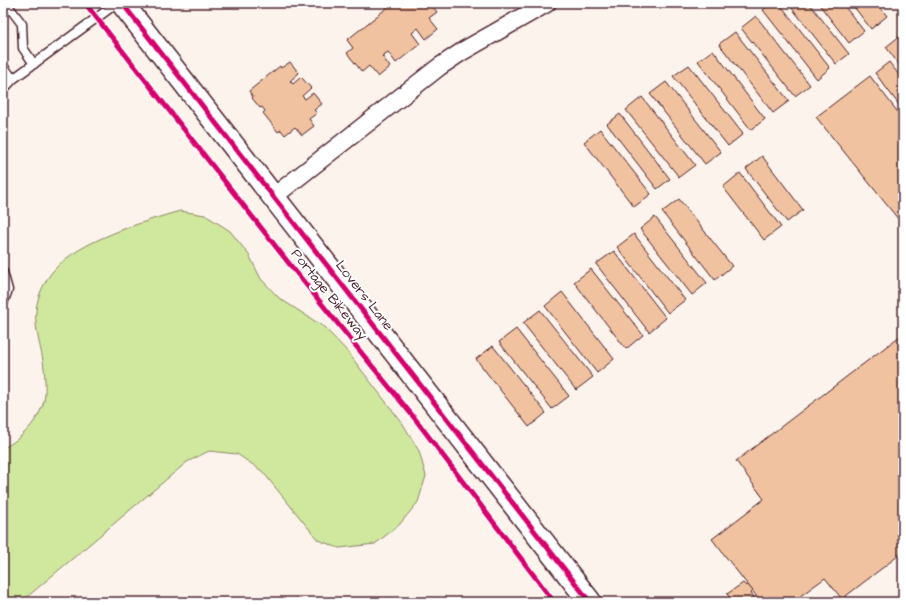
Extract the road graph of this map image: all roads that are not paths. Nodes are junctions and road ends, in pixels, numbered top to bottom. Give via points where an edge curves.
1 (6, 3) edge
2 (117, 3) edge
3 (122, 3) edge
4 (547, 3) edge
5 (34, 64) junction
6 (3, 66) edge
7 (13, 79) junction
8 (3, 90) edge
9 (273, 197) junction
10 (3, 272) edge
11 (3, 303) edge
12 (590, 602) edge

1 - 5 lane via 22,24 22,48
2 - 5 lane
3 - 9 street, Lovers Lane
4 - 9 street via 439,67
5 - 7 lane
6 - 7 lane
7 - 8 lane
9 - 12 street, Lovers Lane
10 - 11 lane via 8,290

